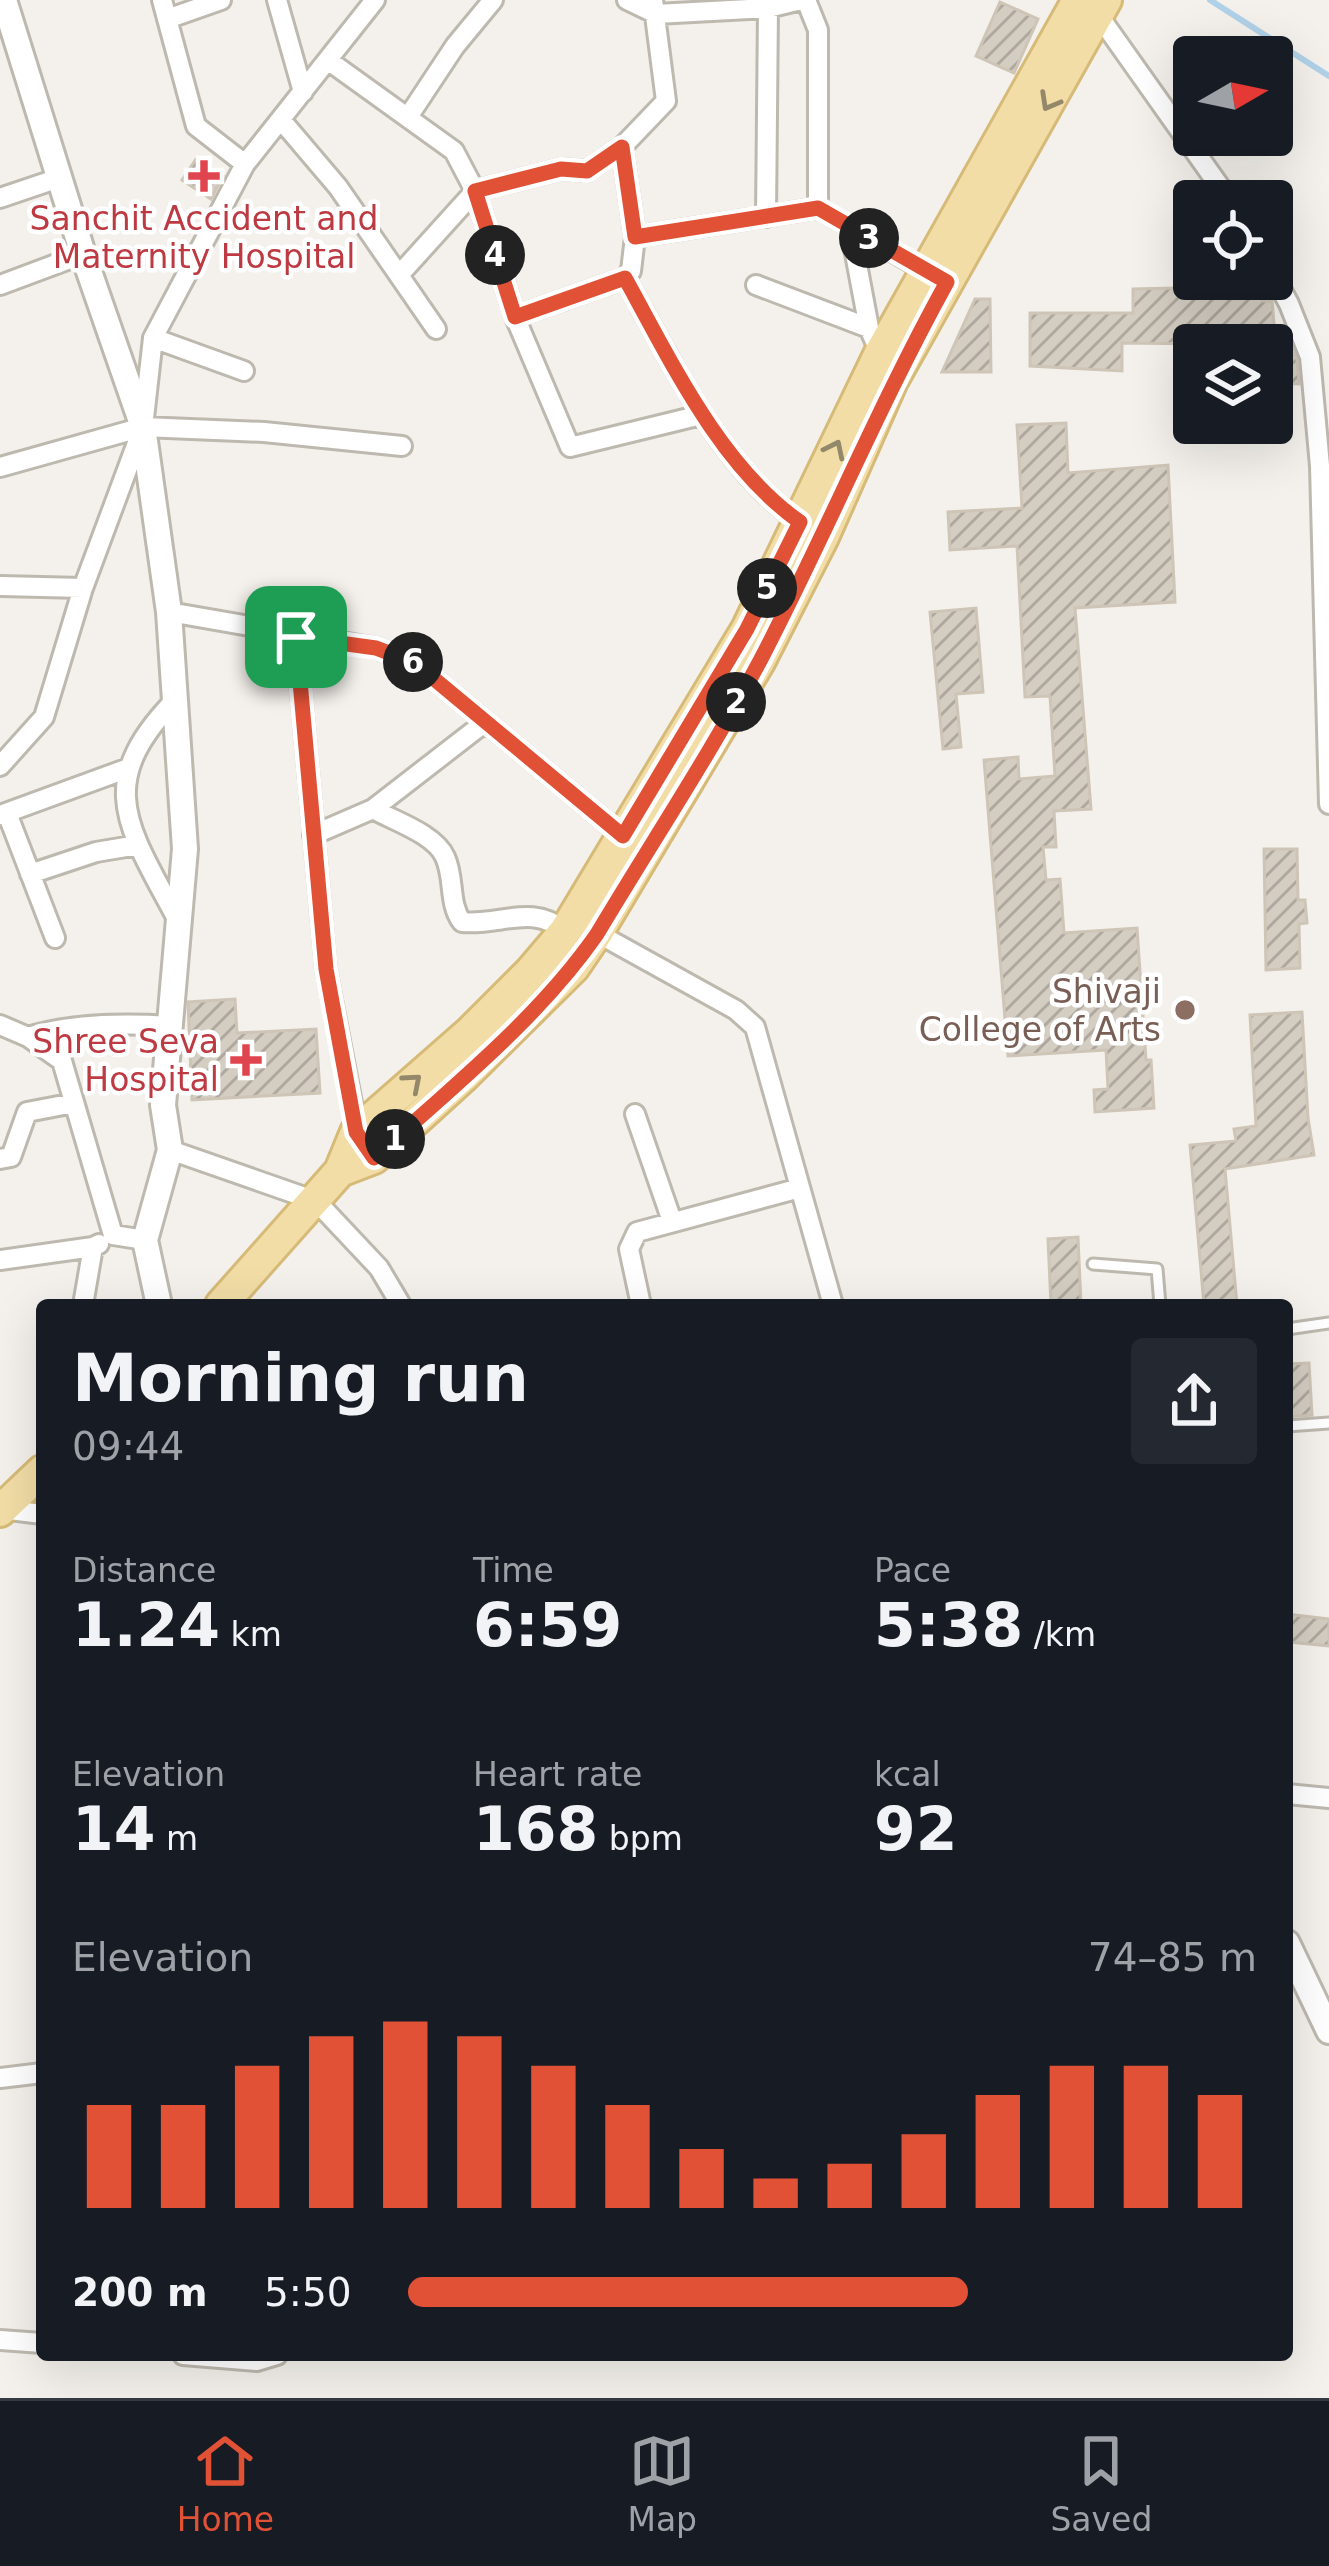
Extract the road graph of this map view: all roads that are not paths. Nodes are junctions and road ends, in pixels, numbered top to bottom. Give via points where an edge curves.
1 (4, 0) edge
2 (221, 0) edge
3 (277, 0) edge
4 (375, 0) edge
5 (493, 0) edge
6 (627, 0) edge
7 (804, 0) edge
8 (1091, 3) edge
9 (655, 7) edge
10 (768, 8) junction
11 (165, 10) edge
12 (328, 61) junction
13 (303, 92) junction
14 (408, 117) junction
15 (282, 121) junction
16 (622, 147) junction
17 (245, 164) junction
18 (59, 178) junction
19 (1215, 180) edge
20 (475, 191) junction
21 (0, 198) edge
22 (818, 208) junction
23 (766, 217) junction
24 (850, 227) junction
25 (635, 237) junction
26 (83, 254) junction
27 (400, 274) junction
28 (935, 276) junction
29 (625, 278) junction
30 (0, 285) edge
31 (756, 285) dead end
32 (1287, 300) edge
33 (515, 317) junction
34 (436, 329) dead end
35 (153, 338) junction
36 (875, 340) junction
37 (244, 371) dead end
38 (701, 415) junction
39 (143, 427) junction
40 (402, 446) dead end
41 (1324, 466) edge
42 (0, 467) edge
43 (800, 522) junction
44 (1326, 529) edge
45 (0, 586) edge
46 (83, 588) junction
47 (169, 612) junction
48 (296, 637) junction
49 (177, 698) junction
50 (484, 723) junction
51 (0, 766) edge
52 (126, 769) junction
53 (1329, 804) edge
54 (373, 809) junction
55 (3, 814) edge
56 (313, 835) junction
57 (623, 836) junction
58 (138, 845) junction
59 (31, 874) junction
60 (176, 916) junction
61 (565, 931) junction
62 (597, 934) junction
63 (55, 938) dead end
64 (0, 1025) edge
65 (170, 1026) junction
66 (28, 1037) junction
67 (74, 1103) junction
68 (635, 1114) dead end
69 (365, 1145) junction
70 (170, 1150) junction
71 (0, 1159) edge
72 (800, 1188) junction
73 (316, 1201) junction
74 (672, 1221) junction
75 (113, 1234) junction
76 (146, 1240) junction
77 (93, 1247) junction
78 (0, 1259) edge
79 (1093, 1264) dead end
80 (83, 1299) edge
81 (158, 1299) edge
82 (226, 1299) edge
83 (397, 1299) edge
84 (639, 1299) edge
85 (831, 1299) edge
86 (1160, 1299) edge
87 (1329, 1323) edge
88 (1293, 1328) edge
89 (1329, 1423) edge
90 (1293, 1426) edge
91 (36, 1477) edge
92 (1, 1510) edge
93 (36, 1513) edge
94 (1293, 1795) edge
95 (1329, 1798) edge
96 (1293, 1956) edge
97 (1329, 2031) edge
98 (36, 2073) edge
99 (0, 2078) edge
100 (0, 2340) edge
101 (36, 2343) edge

1 - 18 street
2 - 11 street
3 - 13 street
4 - 12 street
5 - 14 street
6 - 9 street
7 - 10 street
7 - 22 street via 818,30
8 - 19 street
8 - 28 main road
9 - 10 street
9 - 16 street via 666,101
10 - 23 street
11 - 17 street via 196,126
12 - 13 street
12 - 14 street
13 - 15 street
14 - 20 street via 454,152
15 - 17 street
15 - 27 street
16 - 20 street via 587,171 561,169
16 - 25 street
17 - 35 street
18 - 21 street
18 - 26 street
20 - 27 street
20 - 33 street
22 - 23 street
22 - 24 street
23 - 25 street
24 - 28 street
24 - 36 street
25 - 29 street
26 - 30 street
26 - 39 street
27 - 34 street
28 - 36 main road
28 - 62 main road via 823,538
29 - 33 street
29 - 38 street
31 - 36 street
32 - 41 street via 1310,357
33 - 38 street via 570,447
35 - 37 street
35 - 39 street
43 -> 36 main road
38 - 43 street via 777,506
39 - 40 street
39 - 42 street
39 - 46 street
39 - 47 street
41 - 44 street
43 - 57 main road via 747,629
44 - 53 street
45 - 46 street
46 - 51 street via 44,717
47 - 48 street
47 - 49 street
48 - 50 street via 376,648 415,663
48 - 56 street
49 - 52 street via 147,729
49 - 60 street via 184,850
50 - 54 street
50 - 57 street
52 - 55 street
52 - 58 street
54 - 56 street
54 - 61 street via 444,854 462,922 539,916
55 - 59 street
56 - 69 street via 326,969
57 - 61 main road
58 - 59 street
58 - 60 street
59 - 63 street
60 - 65 street
69 -> 61 main road
62 - 69 main road via 546,997
62 - 72 street via 755,1027
64 - 66 street
65 - 66 street
65 - 70 street via 163,1105
66 - 67 street via 62,1061
67 - 71 street via 27,1112 10,1156
67 - 75 street
68 - 74 street
69 - 73 main road
70 - 73 street
70 - 76 street
72 - 74 street
72 - 85 street
73 - 82 main road
73 - 83 street
74 - 84 street via 631,1239
75 - 76 street
75 - 77 street
76 - 81 street
77 - 78 street
77 - 80 street
79 - 86 lane via 1157,1268
87 - 88 lane
89 - 90 lane
91 - 92 main road
92 - 93 street
94 - 95 street
96 - 97 street
98 - 99 street
100 - 101 street

